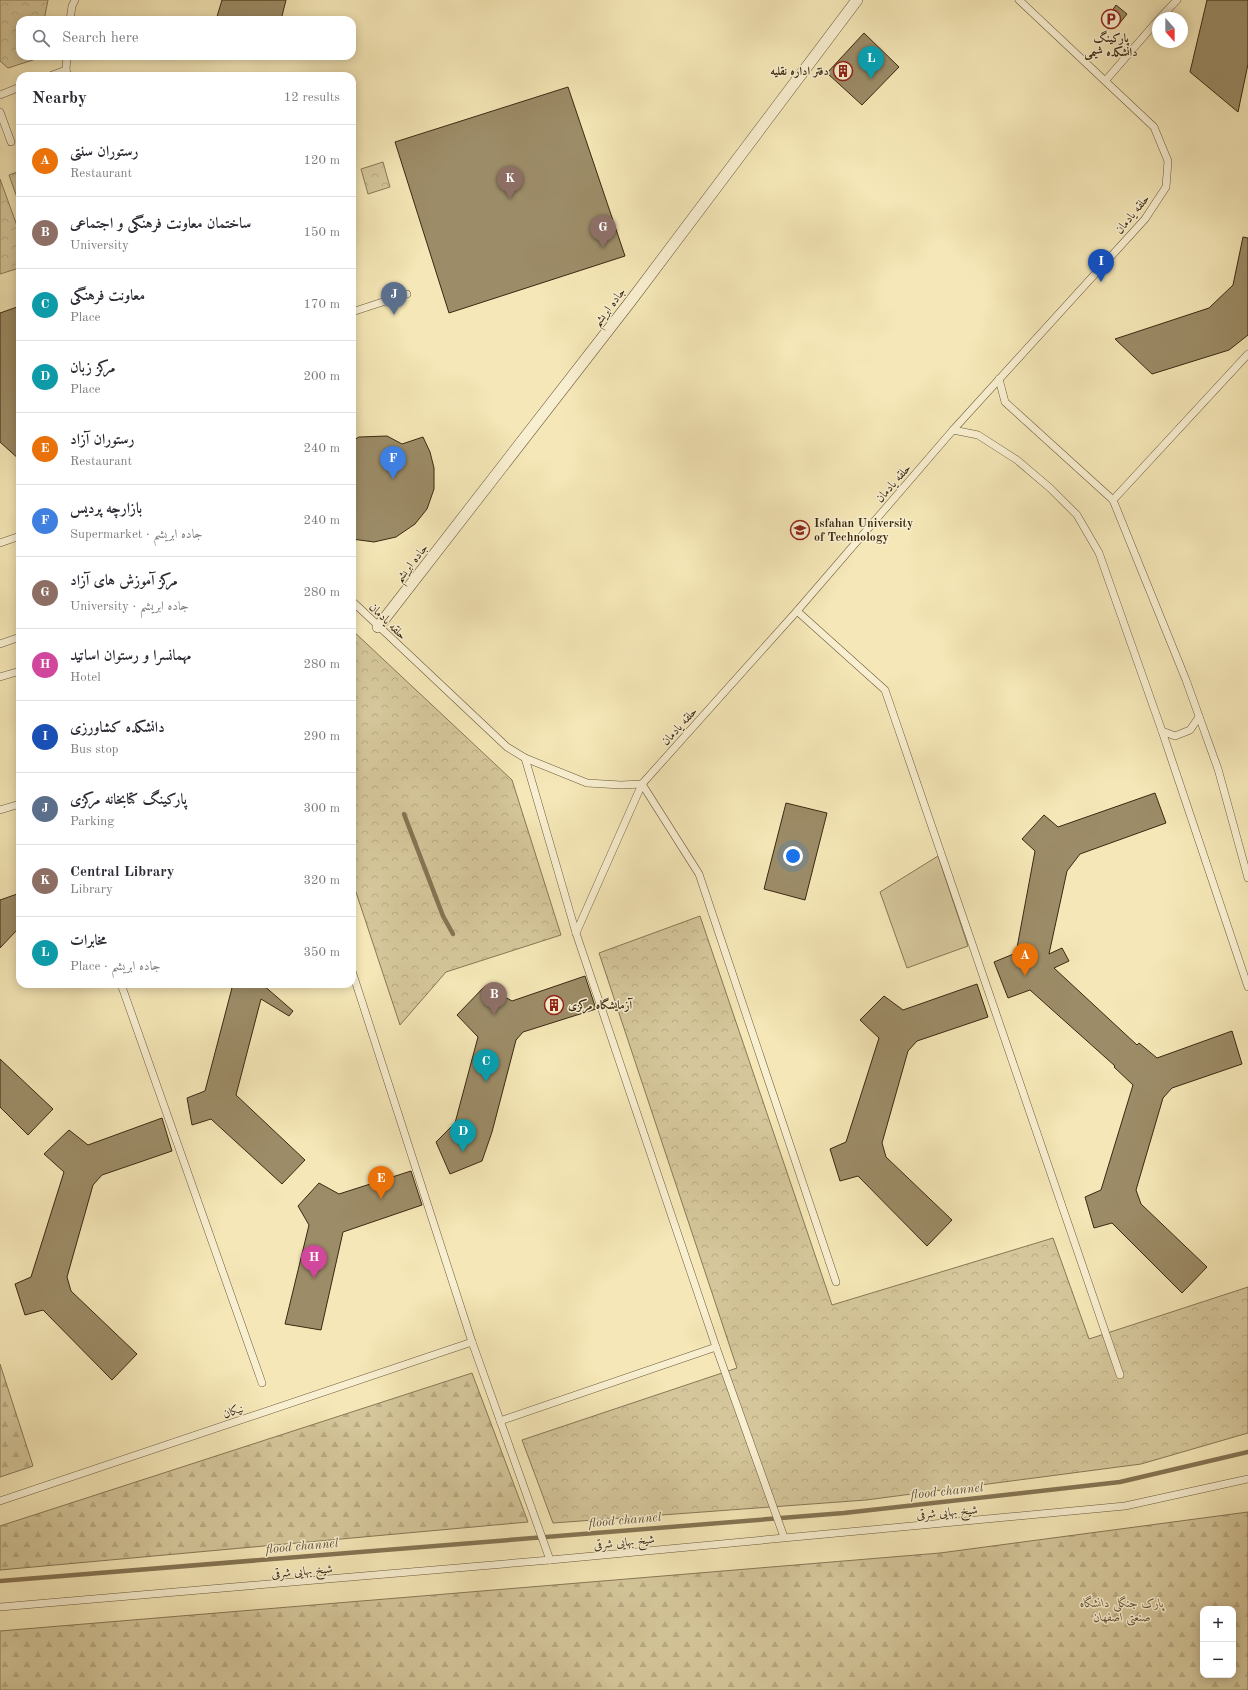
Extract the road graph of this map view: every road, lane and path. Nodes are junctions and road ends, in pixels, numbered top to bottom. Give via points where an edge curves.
1 (75, 0) edge
2 (857, 0) edge
3 (1019, 0) edge
4 (1177, 0) edge
5 (1166, 12) edge
6 (71, 16) edge
7 (1152, 27) edge
8 (67, 60) edge
9 (67, 72) edge
10 (1106, 80) junction
11 (16, 89) edge
12 (0, 95) edge
13 (0, 112) edge
14 (12, 142) dead end
15 (407, 294) dead end
16 (356, 311) edge
17 (1248, 354) edge
18 (999, 379) junction
19 (953, 430) junction
20 (1113, 500) junction
21 (16, 537) edge
22 (0, 543) edge
23 (356, 605) edge
24 (797, 611) junction
25 (378, 627) junction
26 (16, 638) edge
27 (0, 644) edge
28 (16, 672) edge
29 (0, 677) edge
30 (1199, 717) junction
31 (1162, 731) junction
32 (525, 758) junction
33 (642, 784) junction
34 (16, 805) edge
35 (0, 810) edge
36 (1248, 878) edge
37 (576, 933) junction
38 (356, 983) edge
39 (1248, 987) edge
40 (122, 988) edge
41 (836, 1282) dead end
42 (472, 1342) junction
43 (716, 1347) junction
44 (1120, 1375) dead end
45 (262, 1383) dead end
46 (500, 1421) junction
47 (1248, 1479) edge
48 (0, 1501) edge
49 (784, 1537) junction
50 (550, 1560) junction
51 (0, 1607) edge

1 - 6 lane
2 - 25 street, جاده ابریشم via 630,302
3 - 10 lane, حلقه یادمان
4 - 5 lane
7 - 10 lane
8 - 9 lane
10 - 18 lane, حلقه یادمان via 1154,127 1168,161 1166,187 1145,219
11 - 12 lane
13 - 14 lane
15 - 16 lane
17 - 20 lane
18 - 19 lane, حلقه یادمان
18 - 20 lane via 1005,402
19 - 24 lane, حلقه یادمان
19 - 31 lane via 978,435 1017,460 1077,515 1099,553
20 - 30 lane
21 - 22 lane
23 - 25 lane, حلقه یادمان
24 - 33 lane, حلقه یادمان
24 - 44 lane via 885,690
25 - 32 lane, حلقه یادمان via 507,747
26 - 27 lane
28 - 29 lane
30 - 31 lane via 1190,730 1175,736
30 - 36 lane via 1218,769
31 - 39 lane
32 - 33 lane, حلقه یادمان via 587,783
32 - 37 lane
33 - 37 lane
33 - 41 lane via 699,874
34 - 35 lane
37 - 43 lane
38 - 42 lane
40 - 45 lane
42 - 46 lane
42 - 48 lane, نیکان
43 - 46 lane
43 - 49 lane
46 - 50 lane
47 - 49 lane, شیخ بهایی شرقی via 1125,1506
49 - 50 lane, شیخ بهایی شرقی
50 - 51 lane, شیخ بهایی شرقی

